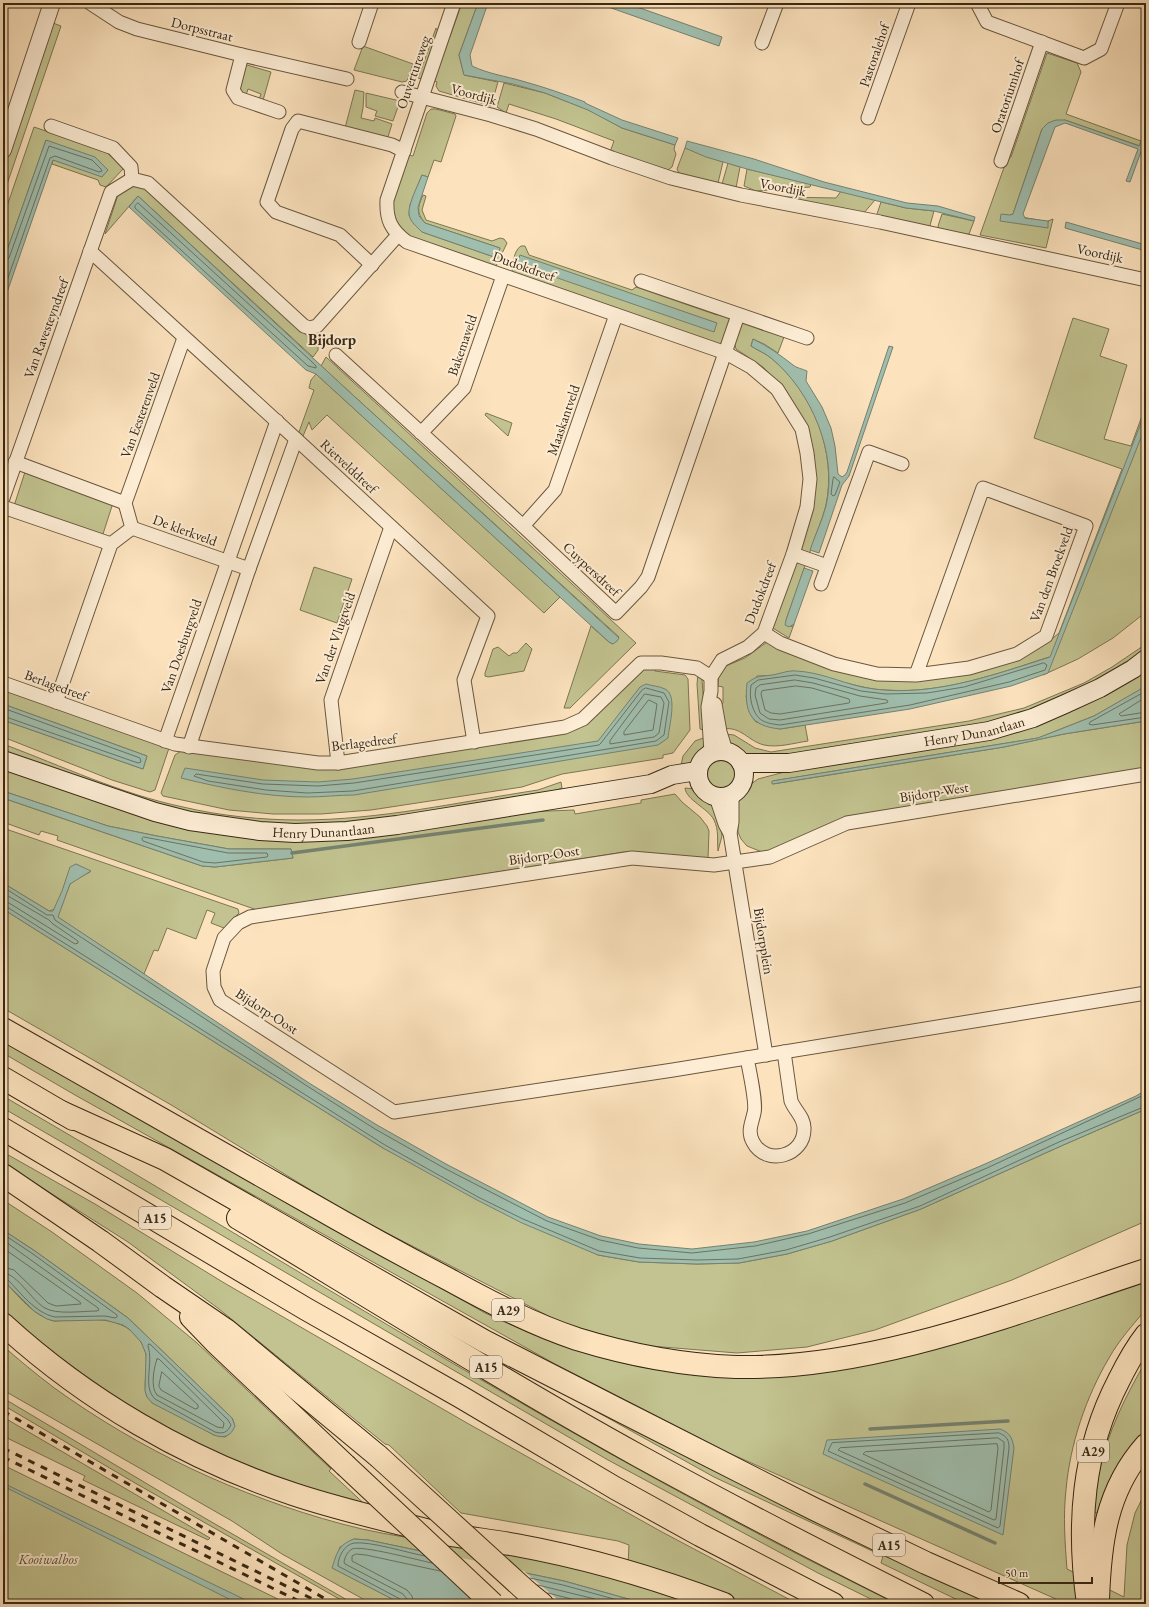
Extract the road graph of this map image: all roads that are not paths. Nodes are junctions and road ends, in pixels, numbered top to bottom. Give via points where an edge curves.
1 (52, 3) edge
2 (90, 3) edge
3 (372, 3) edge
4 (454, 3) edge
5 (777, 3) edge
6 (909, 3) edge
7 (977, 3) edge
8 (1118, 3) edge
9 (106, 7) edge
10 (359, 42) dead end
11 (1042, 42) junction
12 (762, 43) dead end
13 (242, 55) junction
14 (348, 79) dead end
15 (402, 92) dead end
16 (421, 97) junction
17 (279, 112) dead end
18 (868, 118) dead end
19 (51, 126) dead end
20 (4, 146) edge
21 (404, 151) junction
22 (1001, 161) dead end
23 (132, 179) junction
24 (398, 235) junction
25 (90, 251) junction
26 (372, 265) junction
27 (503, 276) junction
28 (1146, 280) edge
29 (641, 281) dead end
30 (616, 315) junction
31 (738, 315) junction
32 (184, 338) junction
33 (807, 338) dead end
34 (726, 353) junction
35 (336, 355) dead end
36 (277, 421) junction
37 (421, 433) junction
38 (296, 438) junction
39 (15, 462) junction
40 (902, 464) dead end
41 (3, 498) edge
42 (125, 503) junction
43 (3, 507) edge
44 (523, 526) junction
45 (391, 527) junction
46 (132, 528) junction
47 (111, 544) junction
48 (792, 554) junction
49 (227, 562) junction
50 (827, 566) junction
51 (249, 570) junction
52 (820, 584) dead end
53 (764, 633) junction
54 (1146, 659) edge
55 (916, 675) junction
56 (711, 677) junction
57 (3, 683) edge
58 (56, 702) junction
59 (165, 741) junction
60 (474, 742) junction
61 (189, 747) junction
62 (718, 752) junction
63 (3, 760) edge
64 (338, 763) junction
65 (742, 771) junction
66 (1146, 774) edge
67 (698, 777) junction
68 (724, 795) junction
69 (734, 862) junction
70 (1146, 993) edge
71 (3, 1029) edge
72 (784, 1052) junction
73 (766, 1055) junction
74 (747, 1058) junction
75 (3, 1078) edge
76 (61, 1112) junction
77 (3, 1129) edge
78 (3, 1175) edge
79 (1146, 1270) edge
80 (163, 1287) junction
81 (3, 1324) edge
82 (1146, 1336) edge
83 (1146, 1445) edge
84 (1146, 1466) edge
85 (1101, 1592) edge
86 (494, 1604) edge
87 (542, 1604) edge
88 (724, 1604) edge
89 (833, 1604) edge
90 (922, 1604) edge
91 (1019, 1604) edge
92 (1088, 1604) edge

1 - 20 street
2 - 9 street, Dorpsstraat
3 - 10 street
4 - 16 street, Ouvertureweg
5 - 12 street
6 - 18 street, Pastoralehof
7 - 11 street via 987,22
8 - 11 street via 1101,49 1084,58
9 - 13 street, Dorpsstraat via 119,22 137,29
11 - 22 street, Oratoriumhof
13 - 14 street, Dorpsstraat
13 - 17 street, Dorpsstraat via 233,90 238,98
15 - 16 street
16 - 21 street, Ouvertureweg
16 - 28 street, Voordijk via 536,129 671,178
19 - 23 street via 113,148 131,166
21 - 24 street via 387,200 387,214
21 - 26 street via 298,121 292,128 267,202 276,212 340,235
23 - 25 street, Van Ravesteyndreef via 111,192
23 - 26 street via 148,182 304,326 317,326
24 - 26 street
24 - 27 street, Dudokdreef via 407,242
25 - 32 street, Rietvelddreef
25 - 39 street, Van Ravesteyndreef
27 - 30 street, Dudokdreef
27 - 37 street, Bakemaveld via 464,388
29 - 31 street
30 - 34 street, Dudokdreef
30 - 44 street, Maaskantveld via 555,490
31 - 33 street
31 - 34 street
32 - 36 street, Rietvelddreef
32 - 42 street, Van Eesterenveld
34 - 44 street, Cuypersdreef via 648,577 616,613
34 - 48 street, Dudokdreef via 751,367 777,389 802,429 808,453 810,479 807,507
35 - 37 street, Cuypersdreef
36 - 38 street, Rietvelddreef
36 - 49 street, Van Doesburgveld
37 - 44 street, Cuypersdreef
38 - 45 street, Rietvelddreef
38 - 51 street
39 - 41 street, Van Ravesteyndreef
39 - 42 street
40 - 50 street via 869,452
42 - 46 street
43 - 47 street
45 - 60 street, Rietvelddreef via 488,616 464,680
45 - 64 street, Van der Vlugtveld via 331,700
46 - 47 street
46 - 49 street, De klerkveld
47 - 58 street
48 - 50 street, Dudokdreef
48 - 53 street, Dudokdreef
49 - 51 street
49 - 59 street, Van Doesburgveld
50 - 52 street
51 - 61 street
53 - 55 street, Van den Broekveld via 780,643 834,664 877,674
53 - 56 street, Dudokdreef via 748,647 722,660
54 - 65 main road, Henry Dunantlaan via 1100,688 1033,718 989,731
55 - 55 street, Van den Broekveld via 983,488 1086,526 1046,636 1017,654 969,668
56 - 60 street, Berlagedreef via 697,668 641,663 583,719 565,727
56 - 62 street via 708,707
57 - 58 street, Berlagedreef
58 - 59 street, Berlagedreef
59 - 61 street, Berlagedreef
60 - 64 street, Berlagedreef
61 - 64 street, Berlagedreef via 318,763
62 - 65 main road via 732,753
62 - 67 main road via 702,760
63 - 67 main road, Henry Dunantlaan via 155,812 190,821 295,833 347,831 397,825 652,784 670,787
65 - 68 main road via 739,788
66 - 69 street, Bijdorp-West via 847,823 770,857
67 - 68 main road via 704,790
68 - 69 street, Bijdorpplein via 725,824 730,833
69 - 73 street, Bijdorpplein
69 - 74 street, Bijdorp-Oost via 714,865 632,858 250,917 238,922 224,938 213,971 214,987 220,1000 394,1112
70 - 72 street
71 - 79 highway, A29 via 381,1244 483,1298 575,1338 671,1362 736,1367 806,1363 850,1357 905,1346 969,1328
72 - 73 street
72 - 74 street via 791,1101 802,1118 804,1130 803,1138 794,1151 780,1157 762,1152 750,1136 750,1123 755,1110
73 - 74 street, Bijdorp-Oost
75 - 76 highway, A15
76 - 90 highway, A15 via 463,1354 638,1456
76 - 91 highway, A15 via 165,1159 484,1341 633,1418 926,1563
77 - 89 highway, A15 via 615,1488
78 - 80 highway
80 - 86 highway, bridge via 215,1342
80 - 87 highway, bridge via 226,1330 378,1456
81 - 88 highway via 72,1381 114,1410 174,1444 239,1474 293,1494 418,1528 596,1562 678,1586
82 - 85 highway, A29 via 1113,1391 1101,1421 1086,1482 1082,1510 1082,1550
83 - 85 highway via 1125,1474 1111,1505 1102,1540
84 - 85 highway, A29 via 1130,1496 1119,1525
85 - 92 highway, A29

